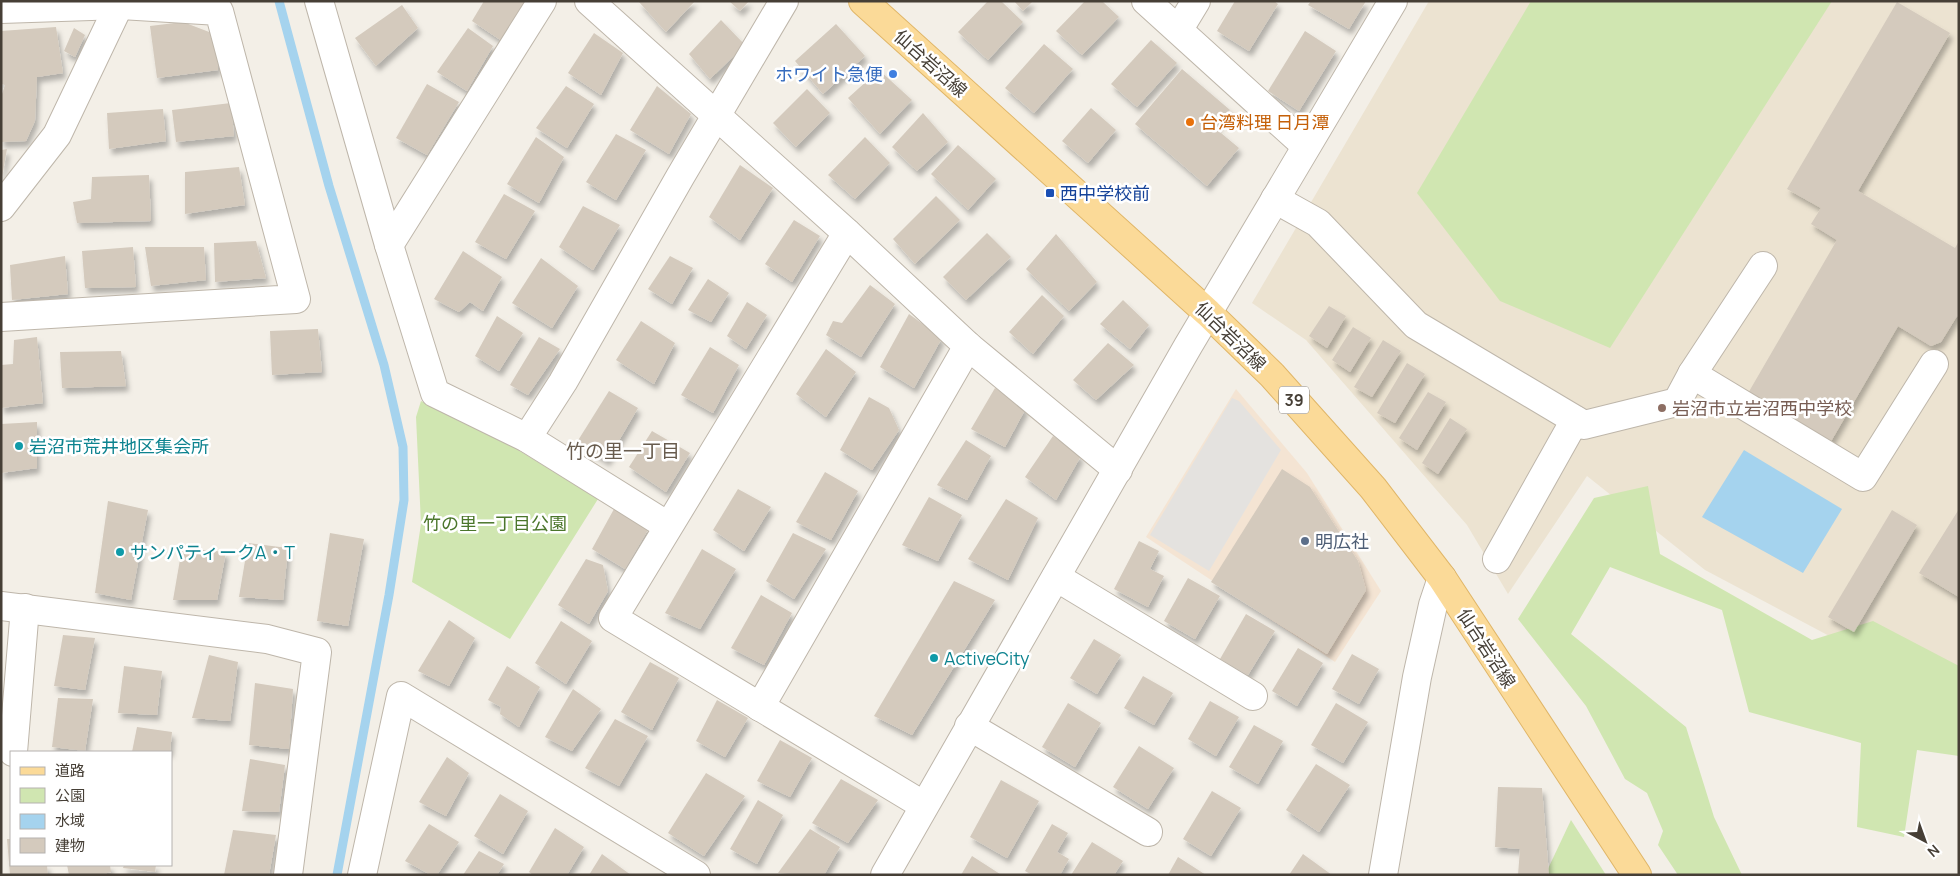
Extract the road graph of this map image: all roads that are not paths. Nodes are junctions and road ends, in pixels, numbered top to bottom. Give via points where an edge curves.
1 (318, 1) edge
2 (542, 1) edge
3 (589, 1) edge
4 (784, 1) edge
5 (863, 1) edge
6 (1146, 1) edge
7 (1196, 1) edge
8 (1393, 1) edge
9 (121, 3) edge
10 (1, 9) edge
11 (1179, 29) junction
12 (717, 115) junction
13 (1306, 146) junction
14 (1275, 199) junction
15 (1, 208) edge
16 (847, 233) junction
17 (389, 245) junction
18 (1763, 266) dead end
19 (1208, 313) junction
20 (1, 317) edge
21 (968, 346) junction
22 (1934, 364) dead end
23 (1692, 374) junction
24 (1575, 420) junction
25 (527, 438) junction
26 (1118, 470) junction
27 (668, 526) junction
28 (1497, 560) dead end
29 (1056, 576) junction
30 (1442, 578) junction
31 (13, 607) edge
32 (1253, 696) dead end
33 (760, 707) junction
34 (969, 726) junction
35 (14, 751) edge
36 (923, 805) junction
37 (1148, 832) dead end
38 (288, 875) edge
39 (362, 875) edge
40 (696, 875) edge
41 (885, 875) edge
42 (1383, 875) edge
43 (1637, 875) edge

1 - 17 street
2 - 17 street
3 - 12 street
4 - 12 street
5 - 19 main road, 仙台岩沼線 / 39
6 - 11 street
7 - 11 street
8 - 13 street
9 - 10 street
9 - 15 street via 58,135
9 - 20 street via 219,11 296,299
11 - 13 street
12 - 16 street
12 - 25 street via 563,382
13 - 14 street
14 - 19 street
14 - 24 street via 1318,223 1416,325
16 - 21 street
16 - 27 street
17 - 25 street via 435,393
18 - 23 street
19 - 26 street
19 - 30 main road, 仙台岩沼線 / 39 via 1272,375 1373,488
21 - 26 street
21 - 33 street
22 - 23 street via 1863,477
23 - 24 street via 1677,402 1584,424
24 - 28 street
25 - 27 street
26 - 29 street
27 - 33 street via 614,618
29 - 32 street
29 - 34 street
30 - 42 street via 1417,677
30 - 43 main road, 仙台岩沼線 / 39
31 - 35 street
31 - 38 street via 267,639 317,652
33 - 36 street
34 - 36 street
34 - 37 street
36 - 41 street
39 - 40 street via 401,696

